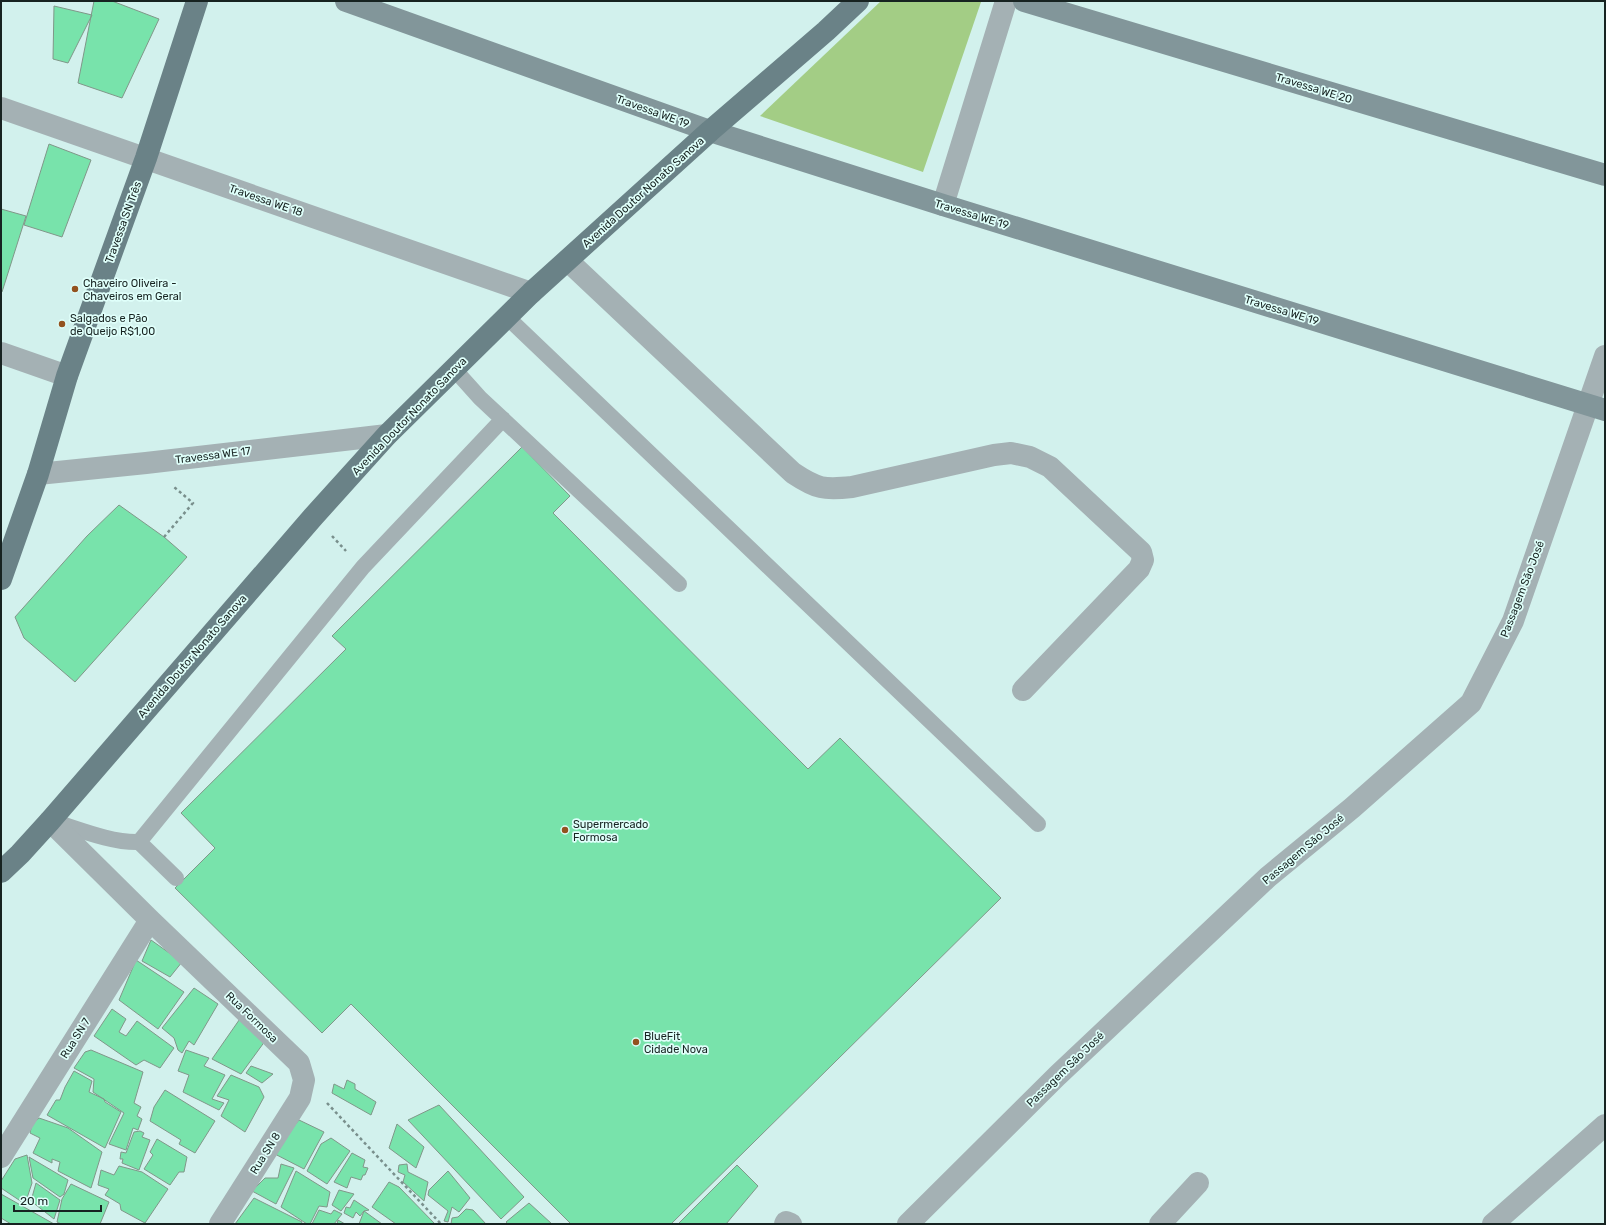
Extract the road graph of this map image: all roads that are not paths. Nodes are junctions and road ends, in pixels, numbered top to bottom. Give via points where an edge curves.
1 (197, 1) edge
2 (346, 1) edge
3 (858, 1) edge
4 (1006, 1) edge
5 (1024, 1) edge
6 (1, 108) edge
7 (710, 132) junction
8 (146, 158) junction
9 (1605, 175) edge
10 (943, 205) junction
11 (568, 261) junction
12 (532, 293) junction
13 (507, 317) junction
14 (1, 353) edge
15 (1605, 356) edge
16 (454, 369) junction
17 (67, 376) junction
18 (1596, 407) edge
19 (503, 419) junction
20 (387, 435) junction
21 (38, 474) junction
22 (1, 579) edge
23 (679, 584) dead end
24 (1023, 690) dead end
25 (50, 821) junction
26 (1038, 824) dead end
27 (139, 842) junction
28 (1, 872) edge
29 (176, 878) dead end
30 (150, 920) junction
31 (304, 1080) joint
32 (1605, 1125) edge
33 (1, 1157) edge
34 (1198, 1183) dead end
35 (220, 1224) edge
36 (908, 1224) edge
37 (1160, 1224) edge
38 (1493, 1224) edge

1 - 8 main road, Travessa SN Três
2 - 7 main road, Travessa WE 19
3 - 7 main road, Avenida Doutor Nonato Sanova
4 - 10 street
5 - 9 main road, Travessa WE 20
6 - 8 street, Travessa WE 18
7 - 10 main road, Travessa WE 19
7 - 11 main road, Avenida Doutor Nonato Sanova
8 - 12 street, Travessa WE 18
8 - 17 main road, Travessa SN Três
10 - 18 main road, Travessa WE 19
11 - 12 main road, Avenida Doutor Nonato Sanova
11 - 24 street via 793,473 809,484 830,489 852,487 1011,453 1030,457 1050,467 1141,552 1144,560 1139,569
12 - 13 main road, Avenida Doutor Nonato Sanova
13 - 16 main road, Avenida Doutor Nonato Sanova
13 - 26 lane
14 - 17 street
15 - 18 street, Passagem São José
16 - 19 lane
16 - 20 main road, Avenida Doutor Nonato Sanova
17 - 21 main road, Travessa SN Três
18 - 36 street, Passagem São José via 1513,621 1471,703 1268,878 1057,1076
19 - 23 lane
19 - 27 lane via 363,567
20 - 21 street, Travessa WE 17 via 146,464
20 - 25 main road, Avenida Doutor Nonato Sanova
21 - 22 main road, Travessa SN Três
25 - 27 lane via 108,838 130,843
25 - 28 main road, Avenida Doutor Nonato Sanova
25 - 30 street, Rua Formosa
27 - 29 lane
30 - 31 street, Rua Formosa via 299,1062
30 - 33 street, Rua SN 7
31 - 35 street, Rua SN 8 via 300,1098
32 - 38 street
34 - 37 street

